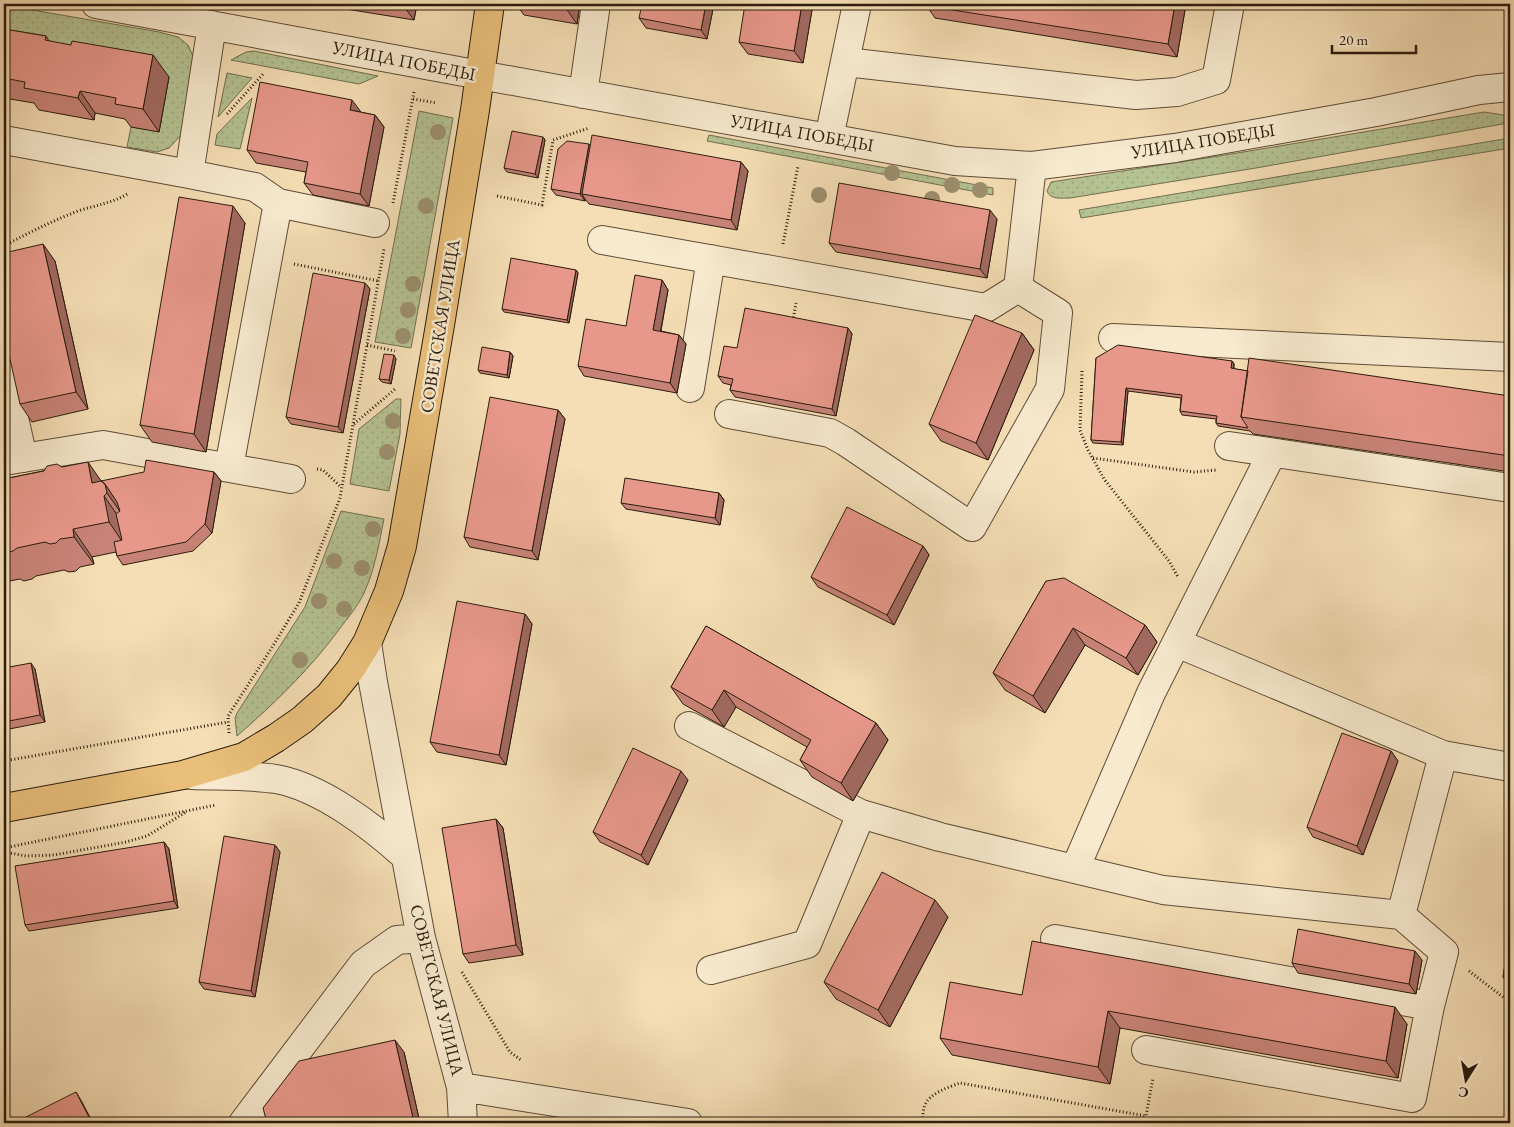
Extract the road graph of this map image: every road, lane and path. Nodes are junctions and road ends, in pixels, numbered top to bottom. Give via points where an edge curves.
1 (96, 4) edge
2 (490, 4) edge
3 (596, 4) edge
4 (857, 4) edge
5 (1230, 4) edge
6 (212, 25) junction
7 (846, 62) junction
8 (419, 64) junction
9 (264, 74) dead end
10 (480, 75) junction
11 (1510, 87) edge
12 (583, 94) junction
13 (413, 99) junction
14 (437, 104) dead end
15 (225, 117) dead end
16 (589, 128) dead end
17 (829, 138) junction
18 (4, 140) edge
19 (798, 166) dead end
20 (1032, 166) junction
21 (157, 168) junction
22 (189, 174) junction
23 (497, 196) dead end
24 (278, 203) junction
25 (384, 224) junction
26 (602, 240) dead end
27 (4, 246) edge
28 (267, 259) junction
29 (711, 259) junction
30 (778, 271) junction
31 (379, 281) junction
32 (1018, 288) junction
33 (1113, 338) dead end
34 (367, 346) junction
35 (395, 351) dead end
36 (1510, 357) edge
37 (1082, 364) dead end
38 (4, 373) edge
39 (690, 388) dead end
40 (395, 389) dead end
41 (729, 414) dead end
42 (354, 424) junction
43 (1272, 453) junction
44 (1093, 458) junction
45 (1226, 458) joint
46 (13, 460) edge
47 (229, 467) junction
48 (291, 478) dead end
49 (1510, 488) edge
50 (1196, 606) junction
51 (367, 643) junction
52 (1177, 643) junction
53 (228, 722) junction
54 (689, 726) edge
55 (229, 736) dead end
56 (1443, 755) junction
57 (4, 761) edge
58 (1510, 766) edge
59 (183, 775) junction
60 (222, 804) dead end
61 (4, 808) edge
62 (189, 811) junction
63 (861, 814) junction
64 (4, 848) edge
65 (4, 852) edge
66 (406, 857) junction
67 (1075, 869) junction
68 (1401, 915) junction
69 (422, 938) junction
70 (1055, 939) dead end
71 (1444, 952) junction
72 (711, 970) dead end
73 (462, 972) edge
74 (1510, 1000) edge
75 (1430, 1006) junction
76 (1152, 1051) joint
77 (521, 1060) dead end
78 (461, 1087) junction
79 (922, 1121) dead end
80 (243, 1123) edge
81 (463, 1123) edge
82 (688, 1123) edge

1 - 6 street, УЛИЦА ПОБЕДЫ
2 - 10 main road, СОВЕТСКАЯ УЛИЦА
3 - 12 street
4 - 7 street
5 - 7 street via 1216,80 1177,92 1136,95
6 - 8 street, УЛИЦА ПОБЕДЫ
6 - 22 street
7 - 17 street
8 - 10 street, УЛИЦА ПОБЕДЫ
8 - 13 path
9 - 15 path
10 - 12 street, УЛИЦА ПОБЕДЫ
10 - 51 main road, СОВЕТСКАЯ УЛИЦА via 402,546 389,591
11 - 20 street, УЛИЦА ПОБЕДЫ via 1479,90 1175,148
12 - 17 street, УЛИЦА ПОБЕДЫ
13 - 14 path
13 - 25 path
16 - 23 path via 553,140 542,205
17 - 20 street, УЛИЦА ПОБЕДЫ via 954,161
18 - 21 street
19 - 30 path
20 - 32 street
21 - 22 street
21 - 27 path via 146,182 117,200 49,223
22 - 24 street via 255,187
24 - 25 street
24 - 28 street
25 - 31 path
26 - 29 street
28 - 31 path
28 - 47 street
29 - 30 street
29 - 39 street
30 - 32 street via 986,308
31 - 34 path
32 - 41 street via 1058,313 1050,389 972,527 830,433
33 - 36 street
34 - 35 path
34 - 42 path
37 - 44 path via 1080,430
38 - 46 street
40 - 42 path
42 - 53 path via 340,498 298,603 228,716
43 - 45 street
43 - 49 street
43 - 50 street
44 - 45 path via 1194,472
44 - 50 path via 1104,479 1169,561
46 - 47 street via 103,445
47 - 48 street
50 - 52 street
51 - 59 main road, СОВЕТСКАЯ УЛИЦА via 329,696 302,720 244,757
51 - 66 street, СОВЕТСКАЯ УЛИЦА
52 - 56 street
52 - 67 street via 1151,693
53 - 55 path
53 - 57 path
54 - 63 street
56 - 58 street
56 - 68 street
59 - 61 main road, СОВЕТСКАЯ УЛИЦА
59 - 66 street via 278,779 311,791 380,834
60 - 62 path
62 - 64 path
62 - 65 path via 147,836 126,842 54,855 26,856
63 - 67 street via 940,837
63 - 72 street via 807,944
66 - 69 street, СОВЕТСКАЯ УЛИЦА
67 - 68 street via 1164,890
68 - 71 street
69 - 78 street, СОВЕТСКАЯ УЛИЦА
69 - 80 street via 397,940 363,964
70 - 75 street
71 - 74 path
71 - 75 street
73 - 77 path via 510,1052
75 - 76 street via 1412,1098
76 - 79 path via 1146,1116 960,1083 933,1096 925,1104
78 - 81 street, СОВЕТСКАЯ УЛИЦА
78 - 82 street

